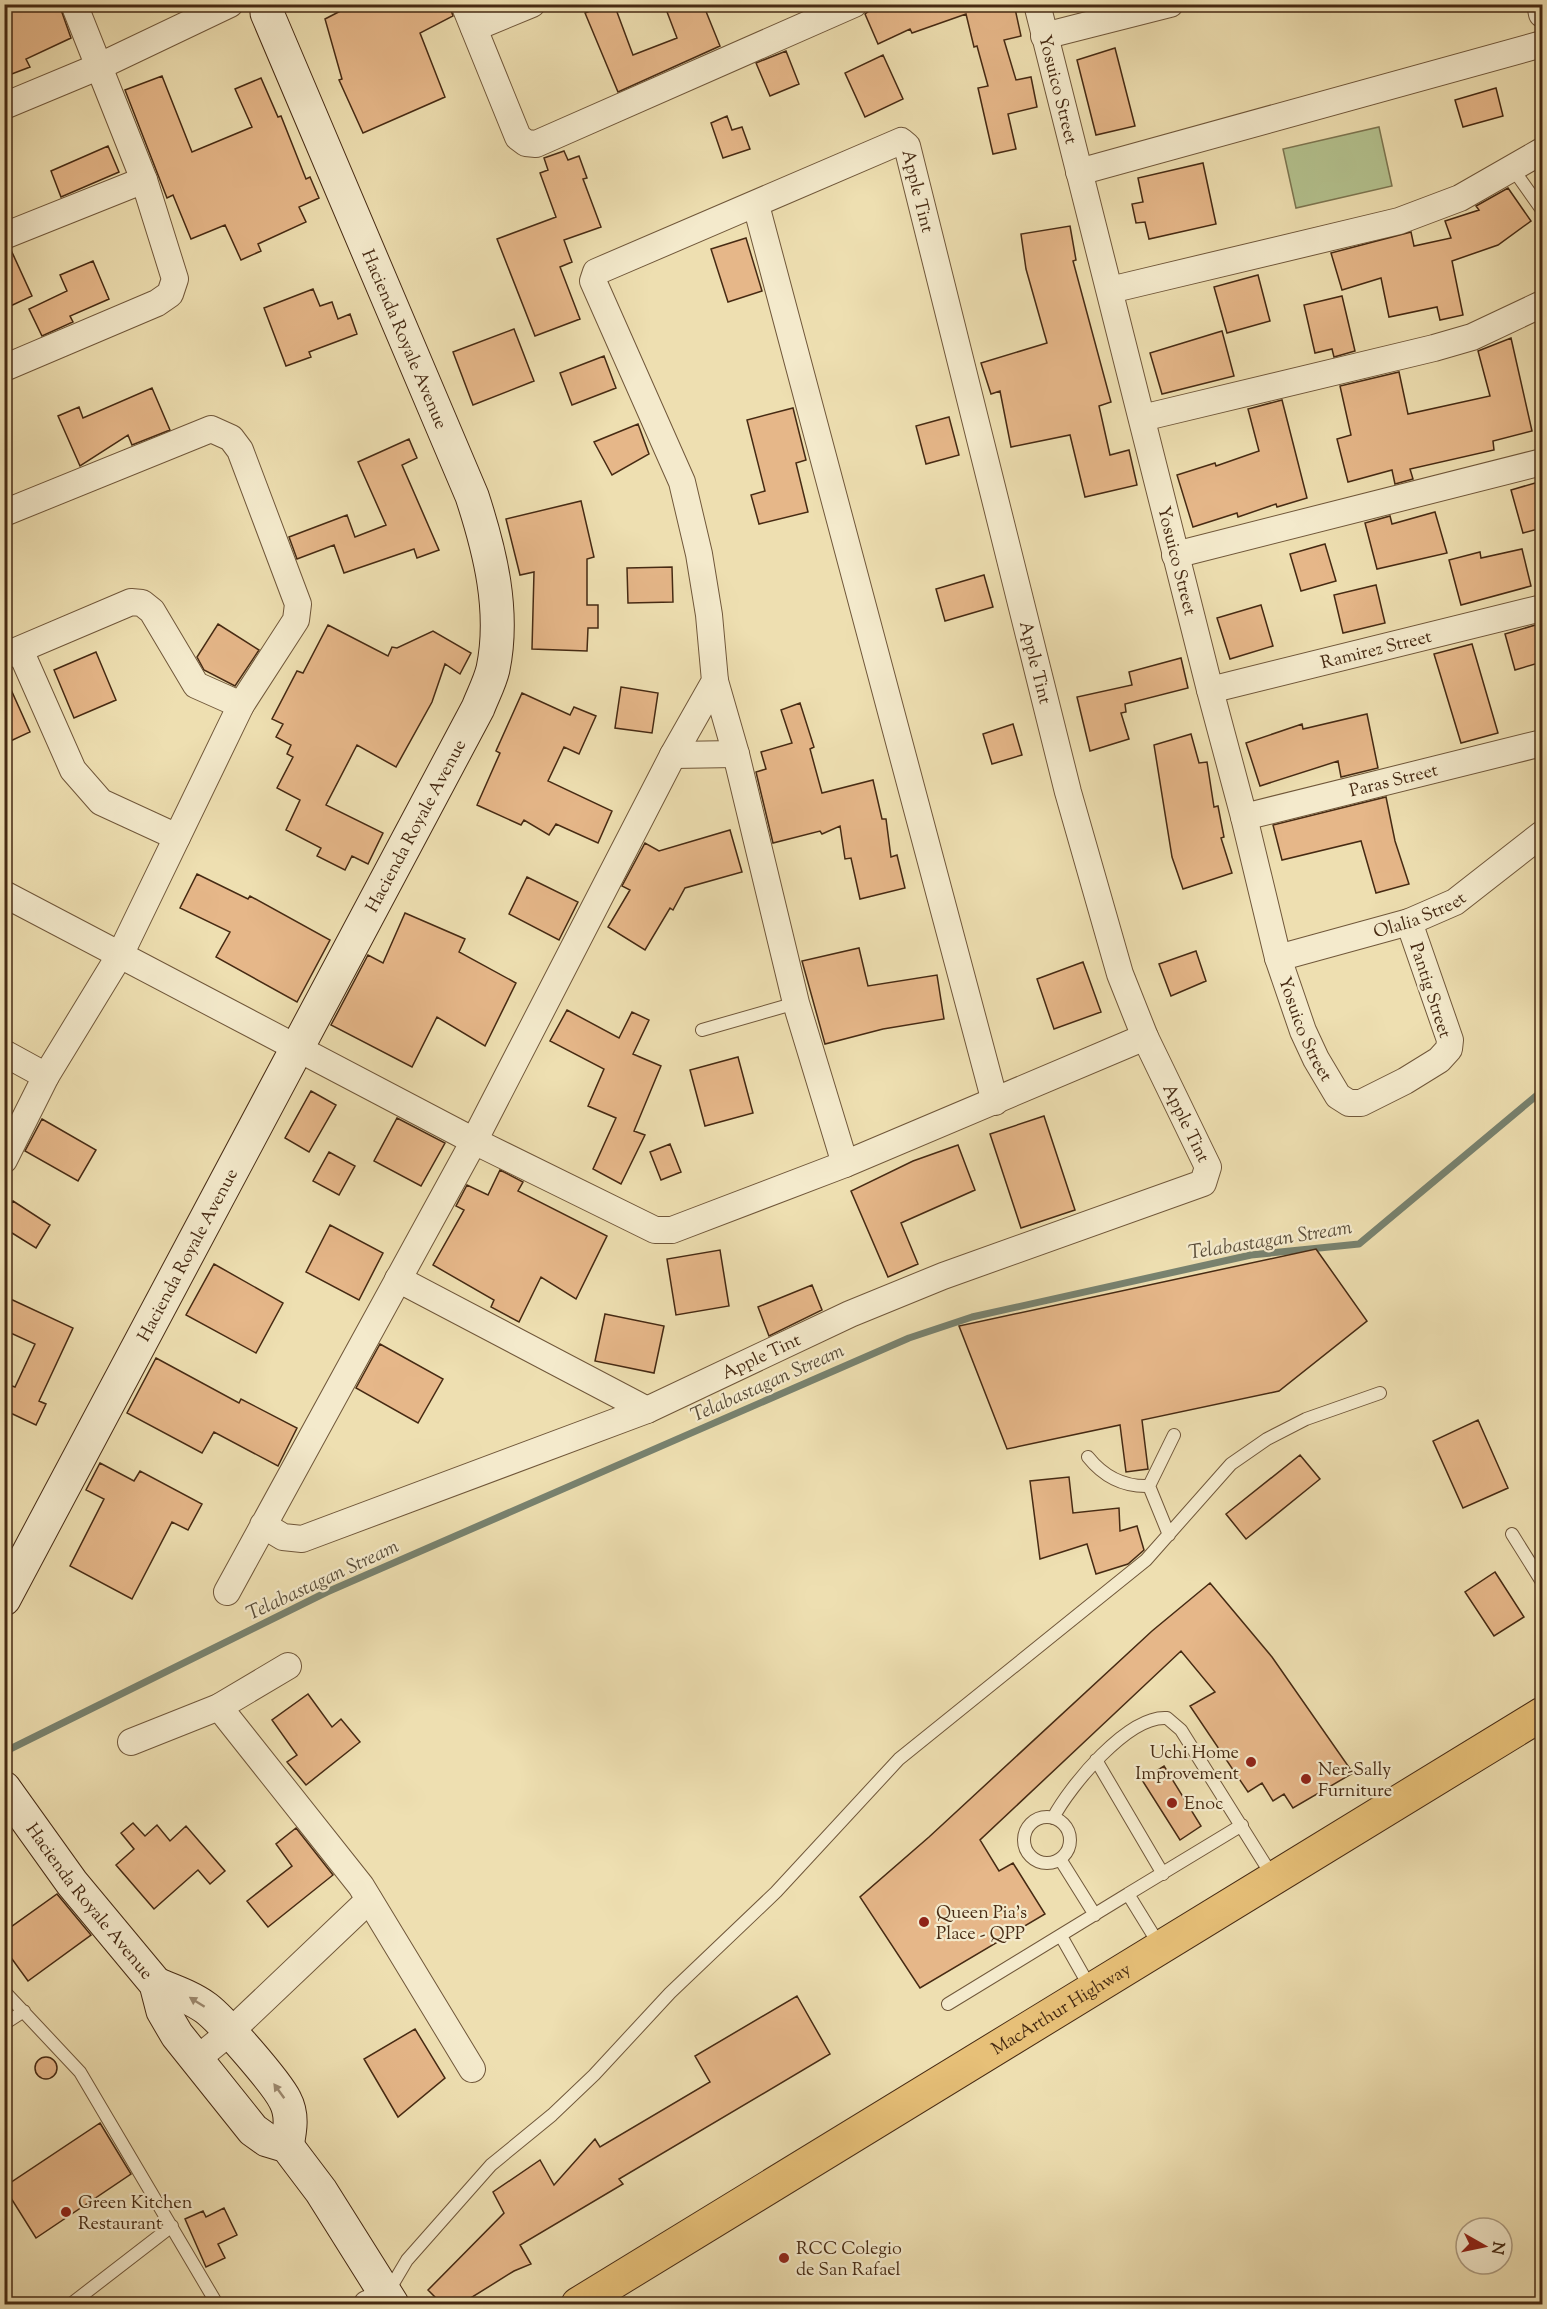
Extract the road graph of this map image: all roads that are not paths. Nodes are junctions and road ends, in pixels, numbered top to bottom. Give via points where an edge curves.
1 (74, 4) edge
2 (231, 4) edge
3 (464, 4) edge
4 (532, 4) edge
5 (854, 4) edge
6 (1037, 4) edge
7 (1170, 4) edge
8 (1540, 4) edge
9 (272, 9) edge
10 (1542, 14) edge
11 (474, 28) junction
12 (1044, 36) junction
13 (1542, 44) edge
14 (100, 66) junction
15 (4, 106) edge
16 (1542, 151) edge
17 (1513, 169) junction
18 (1079, 172) junction
19 (144, 180) junction
20 (756, 205) junction
21 (1542, 210) edge
22 (4, 236) edge
23 (1110, 290) junction
24 (1542, 304) edge
25 (4, 368) edge
26 (1142, 418) junction
27 (1542, 462) edge
28 (4, 513) edge
29 (1175, 555) junction
30 (1542, 608) edge
31 (12, 653) edge
32 (715, 681) junction
33 (1210, 690) junction
34 (241, 705) junction
35 (1542, 743) edge
36 (736, 754) junction
37 (673, 755) junction
38 (1245, 818) junction
39 (1542, 834) edge
40 (177, 837) junction
41 (4, 894) edge
42 (1409, 922) junction
43 (121, 953) junction
44 (1278, 958) junction
45 (796, 1003) junction
46 (702, 1030) dead end
47 (1145, 1037) junction
48 (297, 1050) junction
49 (4, 1053) edge
50 (46, 1076) junction
51 (995, 1102) junction
52 (1349, 1103) joint
53 (474, 1141) junction
54 (4, 1160) edge
55 (845, 1164) junction
56 (398, 1279) junction
57 (1380, 1393) dead end
58 (647, 1410) junction
59 (1174, 1435) dead end
60 (1088, 1457) dead end
61 (1149, 1486) junction
62 (263, 1525) junction
63 (1512, 1534) dead end
64 (1169, 1536) junction
65 (1542, 1582) edge
66 (227, 1592) dead end
67 (4, 1599) edge
68 (288, 1666) dead end
69 (219, 1707) junction
70 (1542, 1714) edge
71 (131, 1742) dead end
72 (1096, 1760) junction
73 (4, 1788) edge
74 (1053, 1818) junction
75 (1242, 1825) junction
76 (1060, 1859) junction
77 (1163, 1874) junction
78 (1274, 1878) junction
79 (1128, 1894) junction
80 (369, 1900) junction
81 (1095, 1915) junction
82 (1061, 1936) junction
83 (1161, 1946) junction
84 (156, 1984) junction
85 (1091, 1989) junction
86 (4, 1991) edge
87 (948, 2004) dead end
88 (24, 2011) junction
89 (4, 2024) edge
90 (230, 2033) junction
91 (197, 2059) junction
92 (472, 2069) dead end
93 (287, 2146) junction
94 (172, 2226) junction
95 (382, 2302) edge
96 (71, 2304) edge
97 (217, 2304) edge
98 (578, 2304) edge

1 - 14 street
2 - 9 street via 254,16
2 - 14 street
3 - 11 street
4 - 11 street
5 - 11 street via 536,144 526,143 518,136
6 - 12 street, Yosuico Street
7 - 12 street
8 - 10 street
9 - 48 street, Hacienda Royale Avenue via 472,496 489,546 497,608 493,669 478,708
12 - 18 street, Yosuico Street
13 - 18 street
14 - 15 street
14 - 19 street
16 - 17 street
17 - 21 lane
17 - 23 street via 1460,198 1399,221
18 - 23 street, Yosuico Street
19 - 22 street
19 - 25 street via 175,279 170,294
20 - 32 street via 596,272 593,281 682,482 700,564
20 - 47 street, Apple Tint via 888,146 901,141 907,146 1068,792 1120,974
20 - 51 street
23 - 26 street, Yosuico Street
24 - 26 street via 1472,337 1434,348
26 - 29 street, Yosuico Street
27 - 29 street
28 - 34 street via 211,429 231,438 240,450 298,604 296,620
29 - 33 street, Yosuico Street
30 - 33 street, Ramirez Street
31 - 34 street via 132,602 142,603 152,611 196,685
31 - 40 street via 73,770 101,802
32 - 36 street
32 - 37 street
33 - 38 street, Yosuico Street
34 - 40 street
35 - 38 street, Paras Street
36 - 37 street
36 - 45 street
37 - 53 street
38 - 44 street, Yosuico Street
39 - 42 street, Olalia Street via 1455,902
40 - 43 street
41 - 43 street
42 - 44 street, Olalia Street
42 - 52 street, Pantig Street via 1450,1040 1449,1049 1405,1082 1361,1103
43 - 48 street
43 - 50 street
44 - 52 street, Yosuico Street via 1316,1059 1338,1096
45 - 46 lane
45 - 55 street
47 - 51 street
47 - 58 street, Apple Tint via 1202,1150 1208,1167 1203,1183 880,1301
48 - 53 street
48 - 67 street, Hacienda Royale Avenue
49 - 50 street
50 - 54 street
51 - 55 street
53 - 55 street via 655,1230 672,1230
53 - 56 street
56 - 58 street
56 - 62 street
57 - 64 lane via 1306,1419 1267,1439 1231,1464
58 - 62 street, Apple Tint via 302,1539 284,1537
59 - 61 lane
60 - 61 lane via 1097,1468 1122,1483
61 - 64 lane
62 - 66 street
63 - 65 lane
64 - 95 lane via 1146,1560 899,1759 776,1892 569,2099 478,2178 407,2260
68 - 69 street
69 - 71 street
69 - 80 street
70 - 78 highway, MacArthur Highway
72 - 74 lane
72 - 75 lane via 1149,1719 1167,1718 1181,1730
72 - 77 lane
73 - 84 street, Hacienda Royale Avenue via 72,1883
74 - 76 lane via 1068,1833 1069,1847
74 - 76 lane via 1032,1823 1024,1844 1038,1862
75 - 77 lane
75 - 78 lane
76 - 81 lane
77 - 79 lane
78 - 83 highway, MacArthur Highway
79 - 81 lane
79 - 83 lane
80 - 90 street
80 - 92 street
81 - 82 lane
82 - 85 lane
82 - 87 lane
83 - 85 highway, MacArthur Highway
90 -> 84 street, Hacienda Royale Avenue via 208,2009 186,1995
84 - 91 street, Hacienda Royale Avenue via 163,2011
85 - 98 highway, MacArthur Highway
86 - 88 lane
88 - 89 lane
88 - 94 lane via 80,2072
90 - 91 street
93 -> 90 street, Hacienda Royale Avenue via 291,2120 286,2101
91 - 93 street, Hacienda Royale Avenue via 253,2130 267,2140
93 - 95 street via 321,2191
94 - 96 lane
94 - 97 lane

